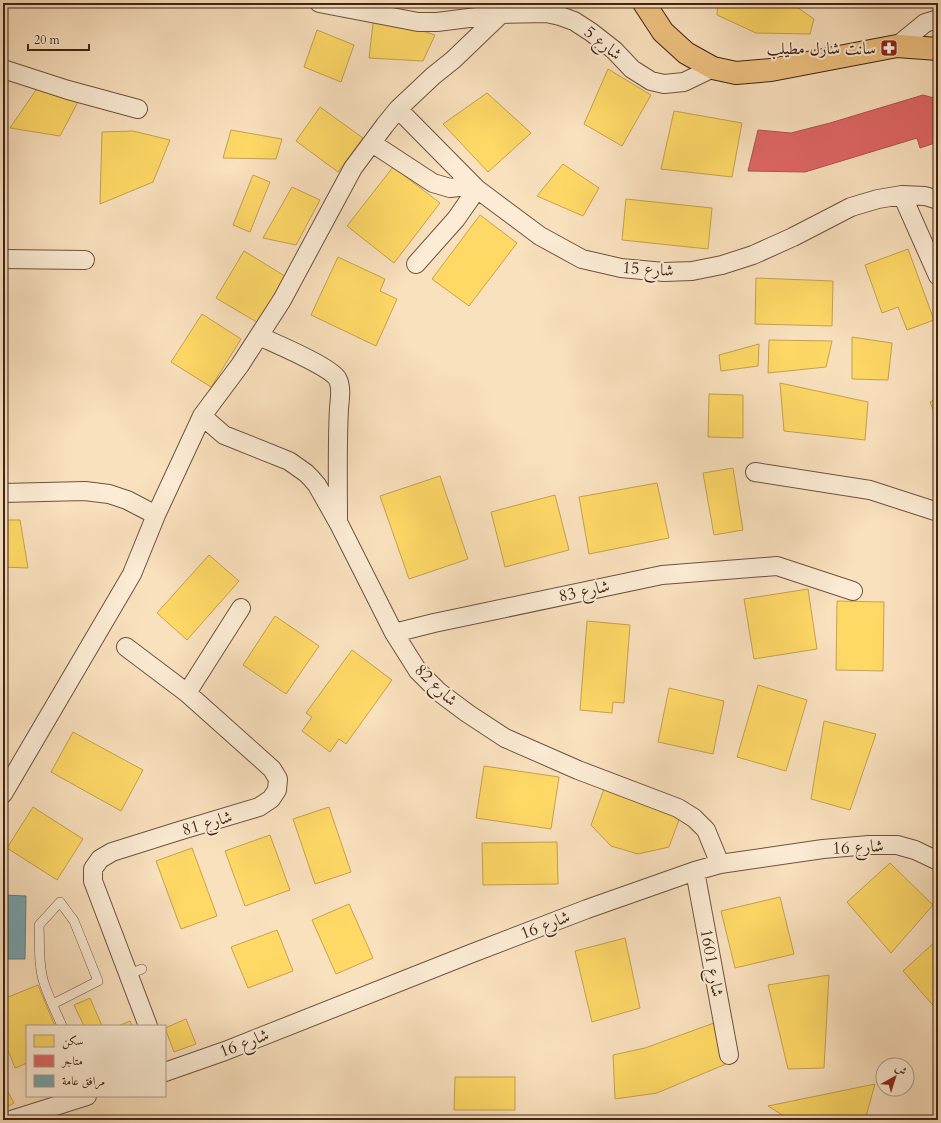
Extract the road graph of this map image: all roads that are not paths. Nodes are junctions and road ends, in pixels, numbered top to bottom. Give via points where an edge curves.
1 (319, 3) edge
2 (644, 3) edge
3 (501, 14) junction
4 (938, 19) edge
5 (898, 46) junction
6 (938, 49) edge
7 (712, 68) junction
8 (3, 69) edge
9 (138, 109) dead end
10 (398, 109) junction
11 (372, 143) junction
12 (474, 186) junction
13 (902, 196) junction
14 (938, 200) edge
15 (3, 259) edge
16 (85, 260) dead end
17 (416, 264) dead end
18 (938, 276) edge
19 (259, 336) junction
20 (202, 416) junction
21 (756, 472) dead end
22 (3, 493) edge
23 (938, 512) edge
24 (156, 515) junction
25 (338, 524) junction
26 (853, 591) dead end
27 (241, 608) dead end
28 (394, 633) junction
29 (126, 647) dead end
30 (187, 693) junction
31 (3, 794) edge
32 (938, 861) edge
33 (720, 864) junction
34 (695, 871) junction
35 (53, 1004) junction
36 (62, 1025) edge
37 (148, 1025) edge
38 (729, 1055) dead end
39 (166, 1072) edge
40 (84, 1097) edge
41 (11, 1120) edge

1 - 3 street, شارع 5 via 418,22
2 - 7 highway via 663,32 686,53
3 - 7 street, شارع 5 via 546,13 574,21 614,50 632,69 651,81 664,84 684,82
3 - 10 street
4 - 5 street via 925,23
5 - 6 highway
5 - 7 highway via 771,70 736,73
8 - 9 street
10 - 11 street
10 - 12 street, شارع 15
11 - 12 street via 433,183 450,188
11 - 19 street via 353,168 282,300
12 - 13 street, شارع 15 via 540,236 582,260 621,268 664,272 692,271 722,265 753,255 852,207 878,199
12 - 17 street via 456,220
13 - 14 street, شارع 15 via 925,196
13 - 18 street
15 - 16 street
19 - 20 street
19 - 25 street via 328,370 338,379
20 - 24 street
20 - 25 street, شارع 82 via 224,434 288,461 306,473 317,486
21 - 23 street via 870,490
22 - 24 street via 85,491 109,494
24 - 31 street via 132,574
25 - 28 street, شارع 82
26 - 28 street, شارع 83 via 777,566 662,575
27 - 30 street
28 - 33 street, شارع 82 via 418,671 438,692 467,714 505,738 556,761 678,808 694,818 706,830
29 - 30 street, شارع 81
30 - 37 street, شارع 81 via 272,768 278,779 277,790 271,799 260,807 112,852 100,860 93,869 93,881 135,972
32 - 33 street, شارع 16 via 897,845 869,845
33 - 34 street, شارع 16
34 - 38 street, شارع 1601
34 - 39 street, شارع 16 via 580,912
35 - 35 lane via 44,982 39,925 60,902 74,921 98,981
35 - 36 lane
40 - 41 street

